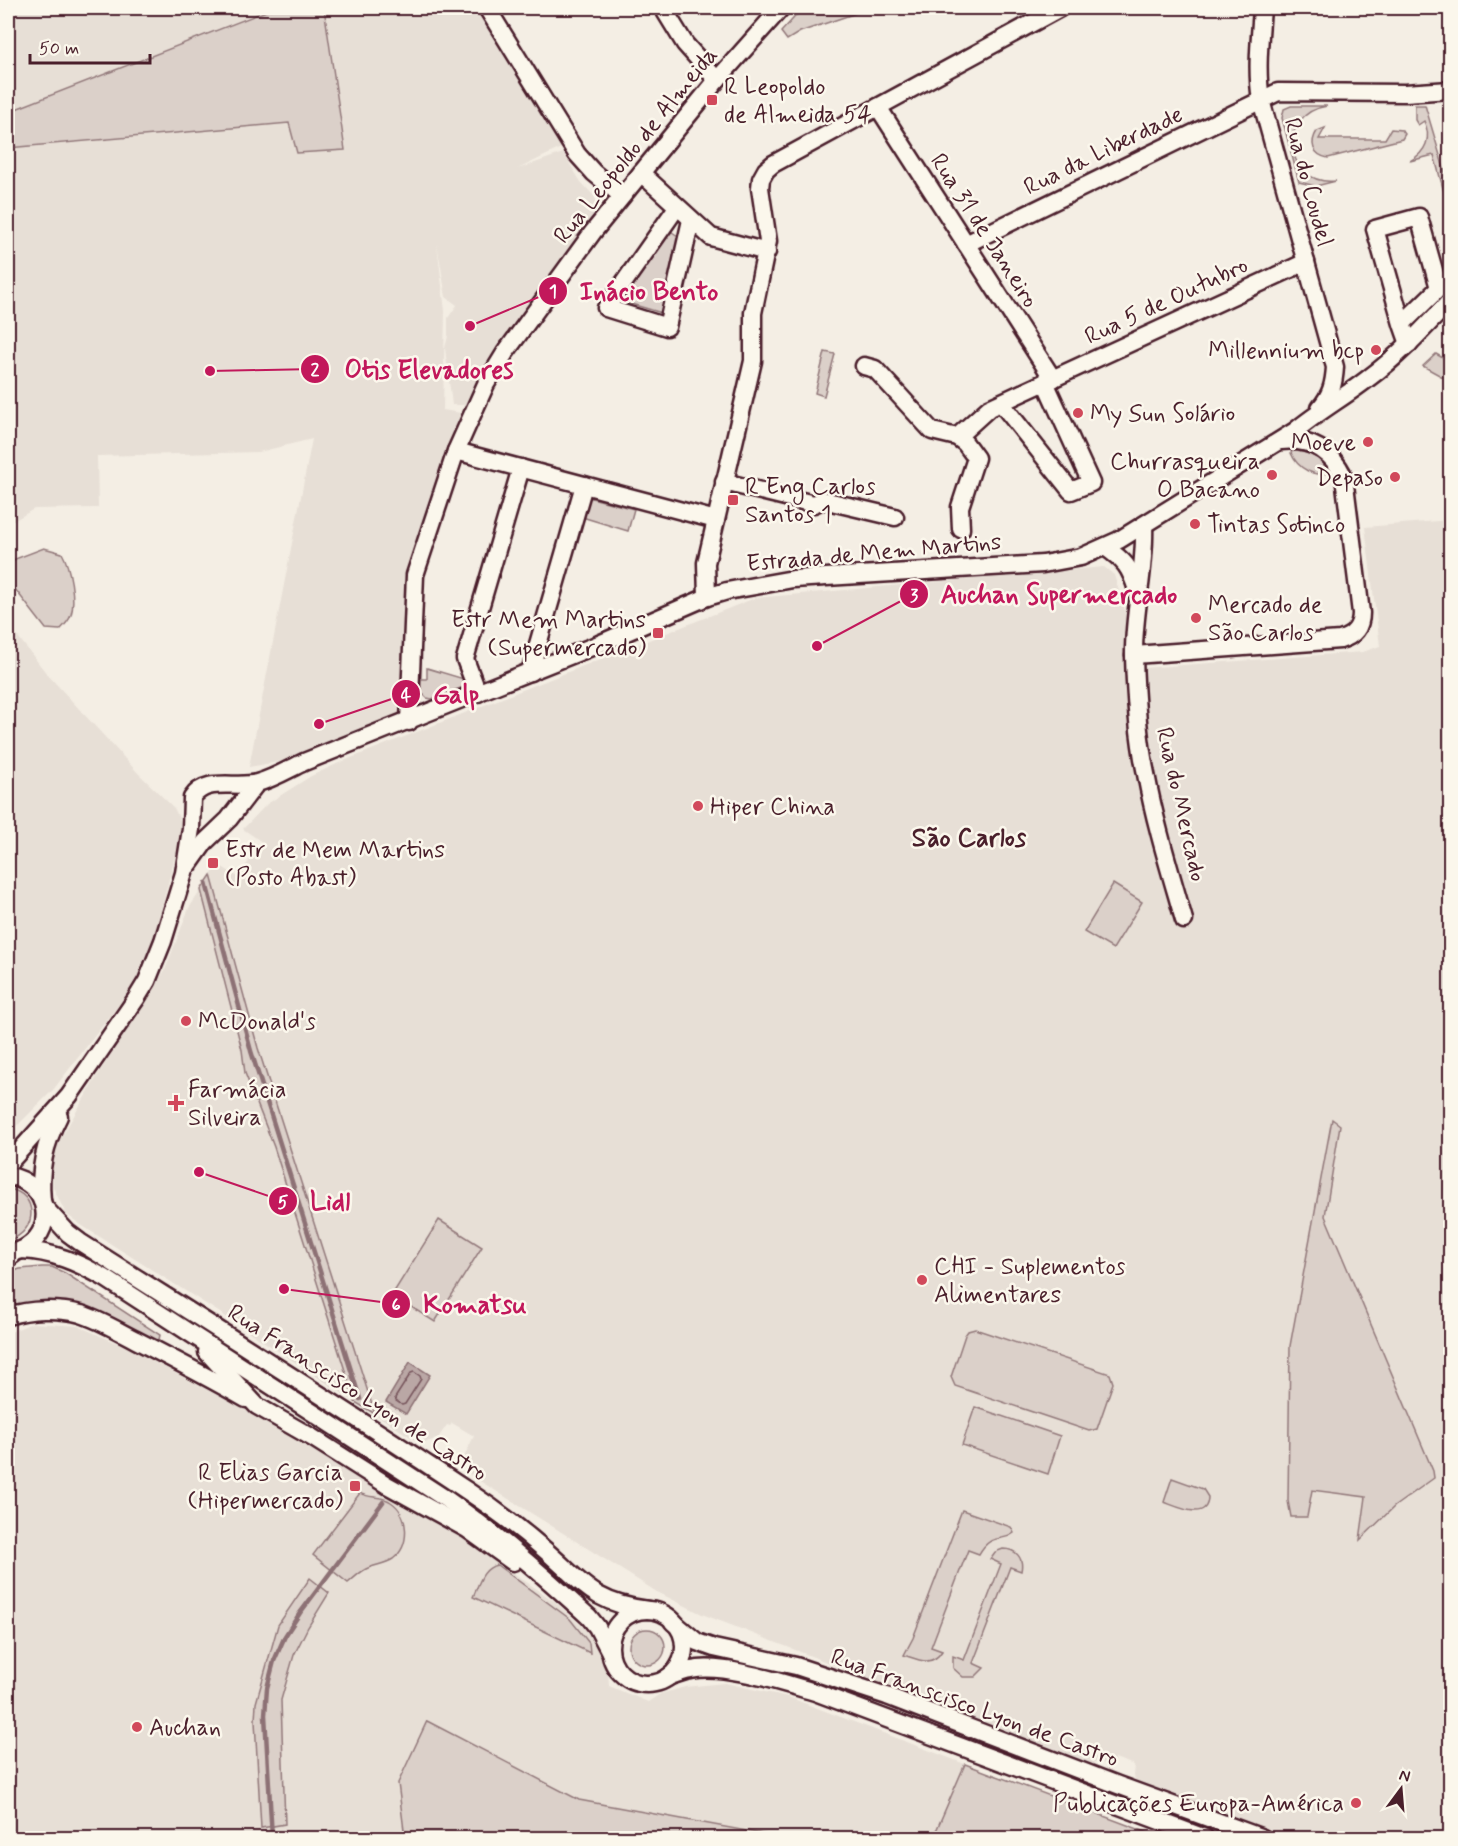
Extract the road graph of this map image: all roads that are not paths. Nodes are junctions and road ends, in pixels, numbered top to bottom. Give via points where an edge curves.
1 (487, 8) edge
2 (663, 8) edge
3 (781, 8) edge
4 (1060, 8) edge
5 (1262, 8) edge
6 (717, 80) junction
7 (1450, 90) edge
8 (1261, 100) junction
9 (878, 107) junction
10 (641, 173) junction
11 (622, 196) junction
12 (677, 207) junction
13 (691, 220) junction
14 (966, 244) junction
15 (767, 252) junction
16 (1306, 262) junction
17 (1450, 301) edge
18 (1402, 324) junction
19 (1409, 344) junction
20 (864, 366) dead end
21 (1335, 367) junction
22 (1371, 377) junction
23 (1049, 380) junction
24 (995, 405) junction
25 (1309, 420) junction
26 (957, 437) junction
27 (1277, 442) junction
28 (456, 451) junction
29 (521, 468) junction
30 (724, 482) junction
31 (584, 485) junction
32 (895, 517) dead end
33 (716, 520) junction
34 (1144, 525) junction
35 (961, 529) dead end
36 (1105, 547) junction
37 (1138, 591) junction
38 (707, 597) junction
39 (1134, 655) junction
40 (530, 672) junction
41 (478, 693) junction
42 (409, 722) junction
43 (256, 784) junction
44 (219, 786) junction
45 (192, 814) junction
46 (226, 822) junction
47 (184, 873) junction
48 (1184, 920) dead end
49 (69, 1096) junction
50 (8, 1164) edge
51 (8, 1176) edge
52 (43, 1204) junction
53 (12, 1253) edge
54 (8, 1316) edge
55 (181, 1326) junction
56 (257, 1406) junction
57 (542, 1575) junction
58 (648, 1610) junction
59 (673, 1622) junction
60 (610, 1652) junction
61 (668, 1677) junction
62 (1205, 1839) edge
63 (1263, 1839) edge

1 - 11 street via 577,154
2 - 6 street via 685,44
3 - 6 street, Rua Leopoldo de Almeida
4 - 9 street
5 - 8 street, Rua do Coudel via 1258,61
6 - 10 street, Rua Leopoldo de Almeida
7 - 8 street, Rua da Liberdade via 1278,92
8 - 14 street, Rua da Liberdade
8 - 16 street, Rua do Coudel
9 - 14 street, Rua 31 de Janeiro
9 - 15 street via 766,170 760,188
10 - 11 street, Rua Leopoldo de Almeida
10 - 12 street
11 - 28 street, Rua Leopoldo de Almeida via 505,353
12 - 13 street
12 - 13 street via 606,308 667,327
13 - 15 street via 719,240
14 - 23 street, Rua 31 de Janeiro
15 - 30 street via 753,313 753,361
16 - 21 street, Rua do Coudel
16 - 23 street, Rua 5 de Outubro
17 - 19 street, Estrada de Mem Martins
18 - 18 street via 1375,229 1419,217 1439,288
18 - 19 street
19 - 22 street, Estrada de Mem Martins
20 - 26 street via 875,369 932,431
21 - 22 street via 1347,378
21 - 25 street, Rua do Coudel via 1330,396
22 - 25 street, Estrada de Mem Martins
23 - 24 street, Rua 5 de Outubro
23 - 24 street via 1091,483 1071,491
24 - 26 street, Rua 5 de Outubro
25 - 27 street, Estrada de Mem Martins
26 - 35 street via 976,458 960,507
27 - 34 street, Estrada de Mem Martins
27 - 39 street via 1302,441 1323,450 1344,477 1361,613 1356,631 1340,640
28 - 29 street
28 - 42 street, Rua Leopoldo de Almeida via 415,574
29 - 31 street
29 - 41 street via 465,659
30 - 32 street via 814,504 823,500
30 - 33 street
31 - 33 street
31 - 40 street
33 - 38 street via 706,563
34 - 36 street, Estrada de Mem Martins
34 - 37 street, Rua do Mercado via 1146,550
36 - 37 street, Rua do Mercado via 1123,560
36 - 38 street, Estrada de Mem Martins via 1081,557 1043,564 793,579
37 - 39 street, Rua do Mercado
38 - 40 street, Estrada de Mem Martins
39 - 48 street, Rua do Mercado via 1146,774
40 - 41 street, Estrada de Mem Martins
41 - 42 street, Estrada de Mem Martins
42 - 43 street, Estrada de Mem Martins
43 - 44 street, Estrada de Mem Martins
43 - 46 street, Estrada de Mem Martins
44 - 45 street, Estrada de Mem Martins via 201,787 196,792 190,805
44 - 46 street via 232,799 232,813
45 - 46 street via 204,827
45 - 47 street, Estrada de Mem Martins
46 - 47 street, Estrada de Mem Martins via 205,842
47 - 49 street, Estrada de Mem Martins via 164,941 147,981
49 - 50 street, Estrada de Mem Martins
49 - 52 street, Estrada de Mem Martins via 42,1160
51 - 52 street, Rua Franscisco Lyon de Castro via 28,1182
52 - 53 street, Estrada de Mem Martins via 39,1236
52 - 58 street, Rua Franscisco Lyon de Castro via 80,1242 497,1511 590,1591 618,1605
53 - 55 street, Rua Franscisco Lyon de Castro via 56,1255 85,1266
54 - 56 street via 37,1310 81,1314 192,1368
55 - 56 street
55 - 57 street, Rua Franscisco Lyon de Castro via 474,1519
56 - 57 street via 467,1529 510,1561
57 - 60 street, Rua Franscisco Lyon de Castro via 597,1627
58 - 59 street
58 - 60 street via 637,1611 619,1622 610,1641
59 - 61 street via 680,1630 683,1650 676,1670
59 - 63 street, Rua Franscisco Lyon de Castro via 697,1642 796,1666 887,1696
60 - 61 street via 614,1664 628,1679 648,1684
61 - 62 street, Rua Franscisco Lyon de Castro via 692,1669 711,1669 777,1681

